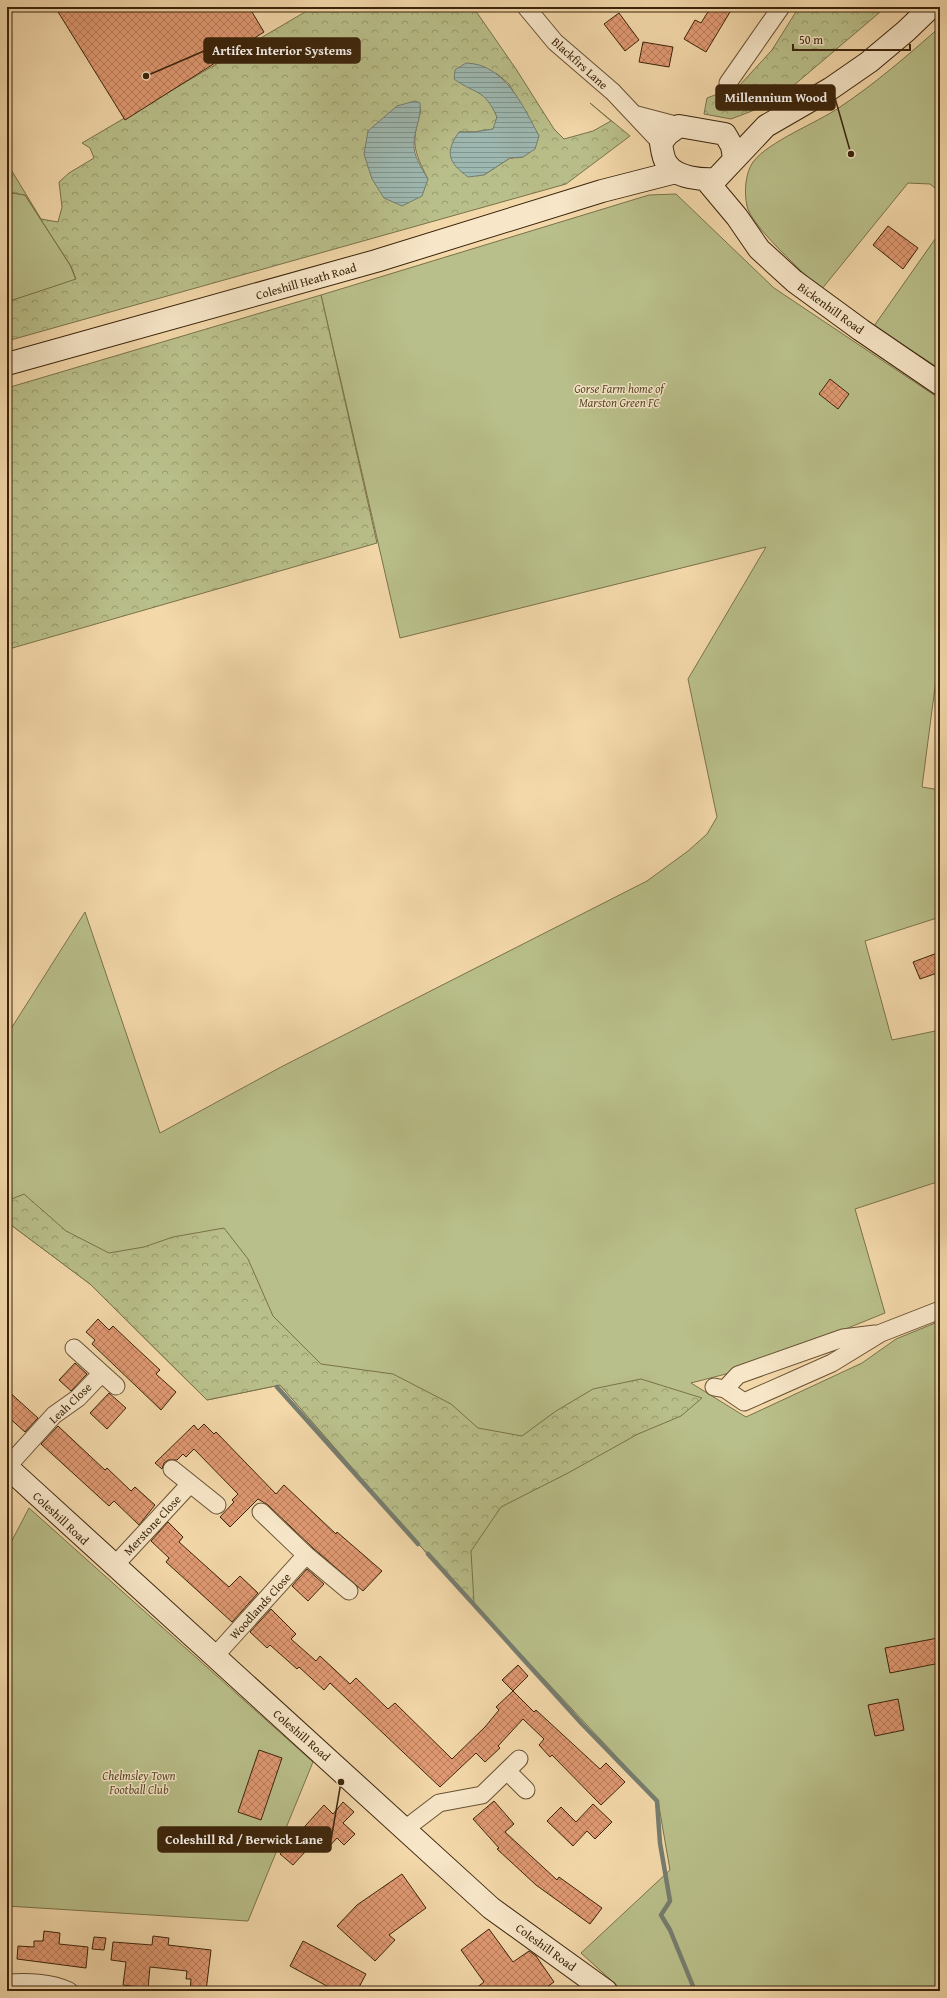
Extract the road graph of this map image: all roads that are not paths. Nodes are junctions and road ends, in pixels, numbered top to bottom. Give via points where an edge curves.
1 (526, 7) edge
2 (780, 7) edge
3 (931, 7) edge
4 (728, 83) dead end
5 (637, 115) junction
6 (679, 126) junction
7 (766, 126) junction
8 (725, 134) junction
9 (662, 148) junction
10 (730, 164) junction
11 (676, 172) junction
12 (706, 180) junction
13 (602, 191) junction
14 (737, 217) junction
15 (7, 364) edge
16 (940, 384) edge
17 (940, 1310) edge
18 (881, 1333) junction
19 (74, 1348) dead end
20 (101, 1374) junction
21 (116, 1386) dead end
22 (7, 1467) edge
23 (172, 1469) dead end
24 (190, 1484) junction
25 (217, 1505) dead end
26 (261, 1512) dead end
27 (306, 1555) junction
28 (114, 1566) junction
29 (349, 1592) dead end
30 (214, 1657) junction
31 (520, 1759) dead end
32 (507, 1771) junction
33 (526, 1790) dead end
34 (405, 1829) junction
35 (7, 1983) edge
36 (69, 1991) edge
37 (606, 1991) edge

1 - 5 street, Blackfirs Lane via 555,42
2 - 4 street via 761,44
3 - 7 street via 869,62 830,89
5 - 6 street, Blackfirs Lane
5 - 9 street, Blackfirs Lane
6 - 8 street
6 - 9 street via 668,134
7 - 8 street
7 - 10 street
8 - 10 street via 732,146
9 - 11 street via 667,164
9 - 13 street, Coleshill Heath Road
10 - 12 street via 716,179
10 - 14 street, Bickenhill Road
11 - 12 street
11 - 13 street, Coleshill Heath Road
12 - 14 street, Bickenhill Road
13 - 15 street, Coleshill Heath Road via 376,261
14 - 16 street, Bickenhill Road via 759,249 794,281
17 - 18 street
18 - 18 street via 832,1363 744,1402 720,1388 738,1375 844,1338
19 - 20 street, Leah Close
20 - 21 street, Leah Close
20 - 22 street, Leah Close via 78,1398 54,1415
22 - 28 street, Coleshill Road
23 - 24 street, Merstone Close
24 - 25 street, Merstone Close
24 - 28 street, Merstone Close
26 - 27 street
27 - 29 street
27 - 30 street, Woodlands Close
28 - 30 street, Coleshill Road
30 - 34 street, Coleshill Road
31 - 32 street
32 - 33 street
32 - 34 street via 482,1795 439,1803
34 - 37 street, Coleshill Road via 491,1908
35 - 36 street via 33,1982

